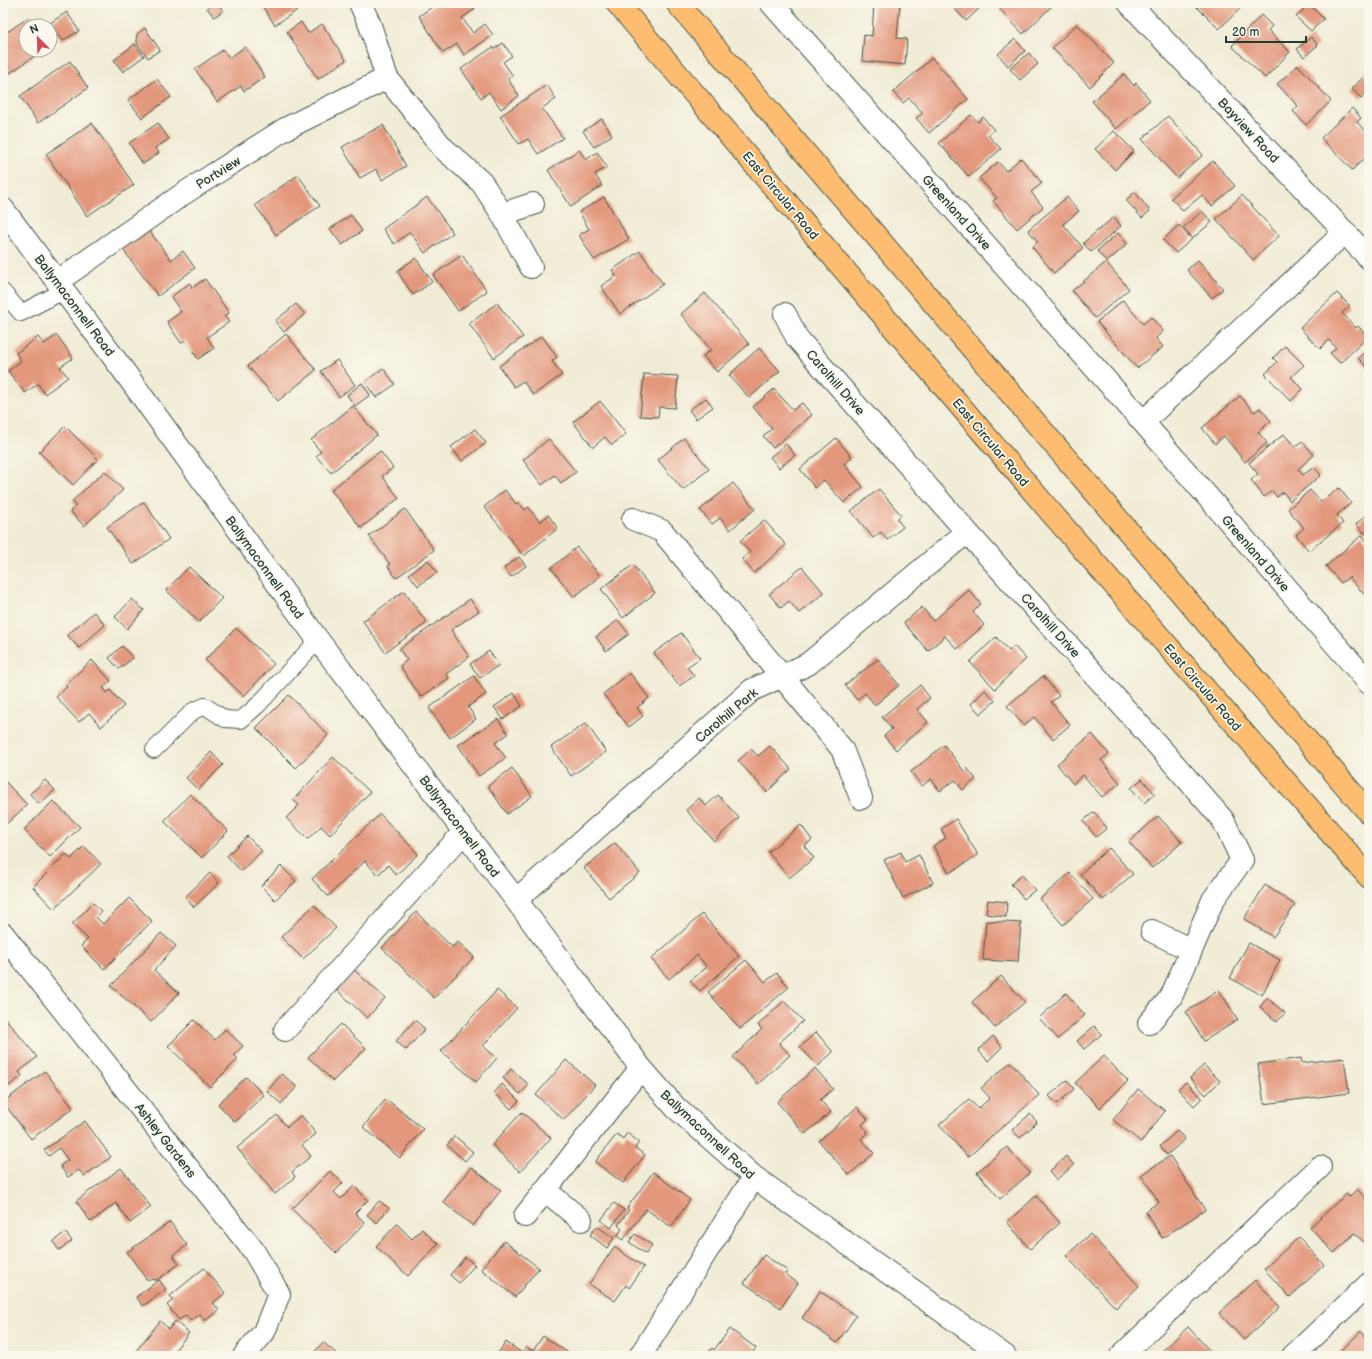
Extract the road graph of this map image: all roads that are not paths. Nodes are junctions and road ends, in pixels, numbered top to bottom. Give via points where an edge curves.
1 (360, 3) edge
2 (617, 3) edge
3 (677, 3) edge
4 (1129, 3) edge
5 (780, 6) edge
6 (387, 78) junction
7 (534, 204) dead end
8 (3, 209) edge
9 (502, 214) junction
10 (1345, 232) junction
11 (1369, 258) edge
12 (531, 267) dead end
13 (61, 286) junction
14 (3, 292) edge
15 (785, 314) dead end
16 (1143, 422) junction
17 (633, 519) dead end
18 (967, 532) junction
19 (318, 640) junction
20 (781, 676) junction
21 (1369, 684) edge
22 (154, 750) dead end
23 (862, 798) dead end
24 (1369, 813) edge
25 (464, 832) junction
26 (1369, 877) edge
27 (516, 900) junction
28 (1152, 931) dead end
29 (3, 934) edge
30 (1191, 950) junction
31 (1149, 1023) dead end
32 (285, 1030) dead end
33 (641, 1068) junction
34 (1320, 1167) dead end
35 (754, 1178) junction
36 (544, 1190) junction
37 (525, 1216) dead end
38 (581, 1220) dead end
39 (1369, 1284) edge
40 (244, 1356) edge
41 (640, 1356) edge
42 (1005, 1356) edge
43 (1121, 1356) edge
44 (1293, 1356) edge

1 - 6 street
2 - 26 highway, East Circular Road via 1048,509
3 - 24 highway
4 - 10 street, Bayview Road
5 - 16 street, Greenland Drive
6 - 9 street via 443,148 482,183
6 - 13 street, Portview via 279,133 182,194
7 - 9 street
8 - 13 street, Ballymaconnell Road
9 - 12 street
10 - 11 street, Bayview Road
10 - 16 street
13 - 14 lane via 21,313
13 - 19 street, Ballymaconnell Road
15 - 18 street, Carolhill Drive via 797,338
16 - 21 street, Greenland Drive
17 - 20 street via 662,531
18 - 20 street, Carolhill Park via 808,664
18 - 30 street, Carolhill Drive via 1223,820 1242,860 1213,900
19 - 22 lane via 241,720 225,718 205,706 193,711
19 - 25 street, Ballymaconnell Road
20 - 23 street via 842,749
20 - 27 street, Carolhill Park via 752,690
25 - 27 street, Ballymaconnell Road
25 - 32 street
27 - 33 street, Ballymaconnell Road
28 - 30 street
29 - 40 street, Ashley Gardens via 253,1250 279,1294 264,1332
30 - 31 street, Carolhill Drive via 1171,997
33 - 35 street, Ballymaconnell Road via 676,1108
33 - 36 street
34 - 43 street
35 - 41 street
35 - 42 street, Ballymaconnell Road
36 - 37 street
36 - 38 street
39 - 44 street

